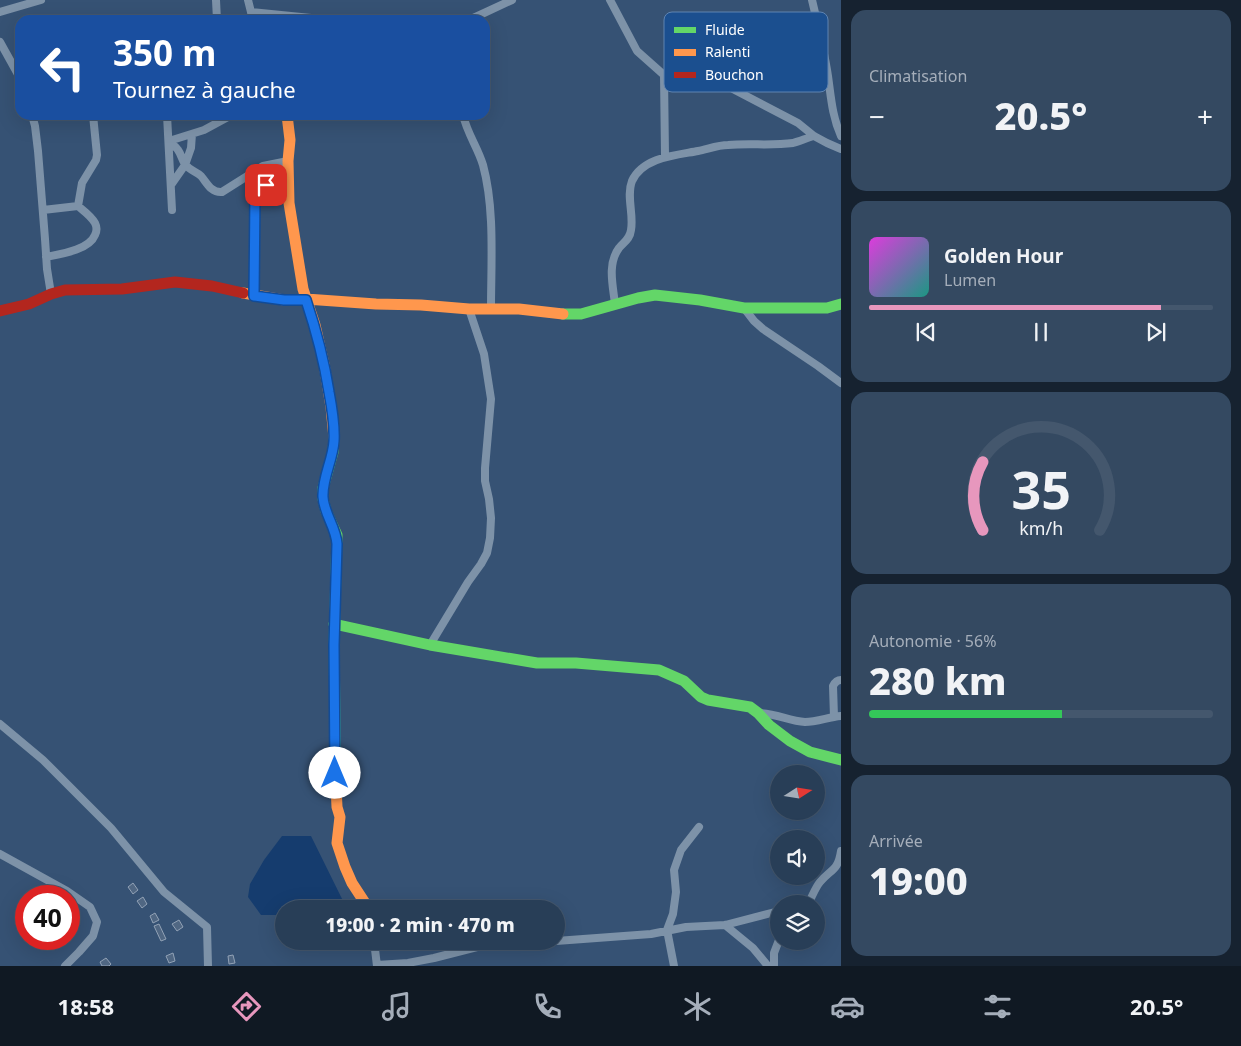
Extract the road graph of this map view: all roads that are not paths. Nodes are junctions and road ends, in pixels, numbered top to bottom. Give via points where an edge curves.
1 (41, 0) edge
2 (216, 0) edge
3 (248, 0) edge
4 (512, 0) edge
5 (610, 0) edge
6 (0, 12) edge
7 (217, 15) edge
8 (252, 15) edge
9 (480, 15) edge
10 (0, 42) edge
11 (10, 61) junction
12 (15, 62) edge
13 (15, 70) edge
14 (664, 75) edge
15 (828, 75) edge
16 (664, 92) edge
17 (739, 92) edge
18 (33, 120) edge
19 (94, 120) edge
20 (167, 120) edge
21 (222, 120) edge
22 (289, 120) edge
23 (465, 120) edge
24 (192, 134) junction
25 (814, 136) junction
26 (841, 136) edge
27 (169, 141) junction
28 (841, 149) edge
29 (665, 156) junction
30 (284, 162) junction
31 (185, 165) junction
32 (251, 174) junction
33 (171, 185) junction
34 (255, 194) junction
35 (78, 206) junction
36 (43, 210) junction
37 (172, 210) dead end
38 (46, 257) junction
39 (51, 294) junction
40 (254, 296) junction
41 (306, 300) junction
42 (615, 304) junction
43 (841, 304) edge
44 (491, 308) junction
45 (744, 308) junction
46 (469, 309) junction
47 (0, 311) edge
48 (841, 383) edge
49 (334, 624) junction
50 (430, 645) junction
51 (841, 680) edge
52 (758, 713) junction
53 (838, 716) edge
54 (0, 724) edge
55 (841, 760) edge
56 (699, 827) dead end
57 (841, 851) edge
58 (0, 854) edge
59 (812, 895) edge
60 (363, 900) edge
61 (770, 914) edge
62 (725, 926) junction
63 (667, 930) junction
64 (565, 940) edge
65 (375, 950) edge
66 (468, 950) edge
67 (775, 950) edge
68 (432, 962) edge
69 (65, 966) edge
70 (208, 966) edge
71 (377, 966) edge
72 (674, 966) edge
73 (768, 966) edge
74 (774, 966) edge

1 - 6 street
2 - 7 street
3 - 8 street
4 - 9 street
5 - 14 street via 637,51
10 - 11 street
11 - 12 street
11 - 13 street
15 - 26 street via 831,107
16 - 29 street
17 - 25 street via 798,123
18 - 36 street
19 - 35 street via 97,155 82,182
20 - 27 street
21 - 24 street
22 - 30 street via 290,140
23 - 44 street via 483,165 487,185 491,227
24 - 27 street
24 - 31 street
25 - 28 street
25 - 29 street via 794,142 726,145
27 - 31 street via 178,149
27 - 33 street
29 - 42 street via 637,173 632,182 632,229 613,258
30 - 32 street via 263,166
30 - 34 street
30 - 41 street
31 - 32 street via 200,174 217,192
31 - 33 street
32 - 34 street
33 - 37 street
34 - 40 street
35 - 36 street
35 - 38 street via 95,222 97,230 93,241 67,253
36 - 38 street
38 - 39 street
39 - 40 street via 66,290 122,289 175,282 212,286
39 - 47 street via 29,304
40 - 41 street
41 - 46 street
41 - 49 street via 315,326 332,407 333,452 323,494 326,511 337,535
42 - 44 street via 568,315
42 - 45 street via 655,296
43 - 45 street via 827,308
44 - 46 street
45 - 48 street via 764,330
46 - 50 street via 484,354 491,399 485,468 491,529 487,553
49 - 50 street
49 - 60 street via 335,773 340,816 337,843 352,883
50 - 52 street via 537,663 659,670 684,681 701,697 750,707
51 - 53 street via 833,686
52 - 53 street via 805,722
52 - 55 street via 790,742 810,752
54 - 70 street via 43,760 111,828 164,892 207,927
56 - 63 street via 681,850 674,870 676,892
57 - 59 street via 835,869 819,883
58 - 69 street via 90,906 97,922 93,936
61 - 62 street
62 - 63 street
62 - 73 street via 753,948
63 - 64 street
63 - 72 street
65 - 71 street
66 - 68 street
67 - 74 street
68 - 71 street

